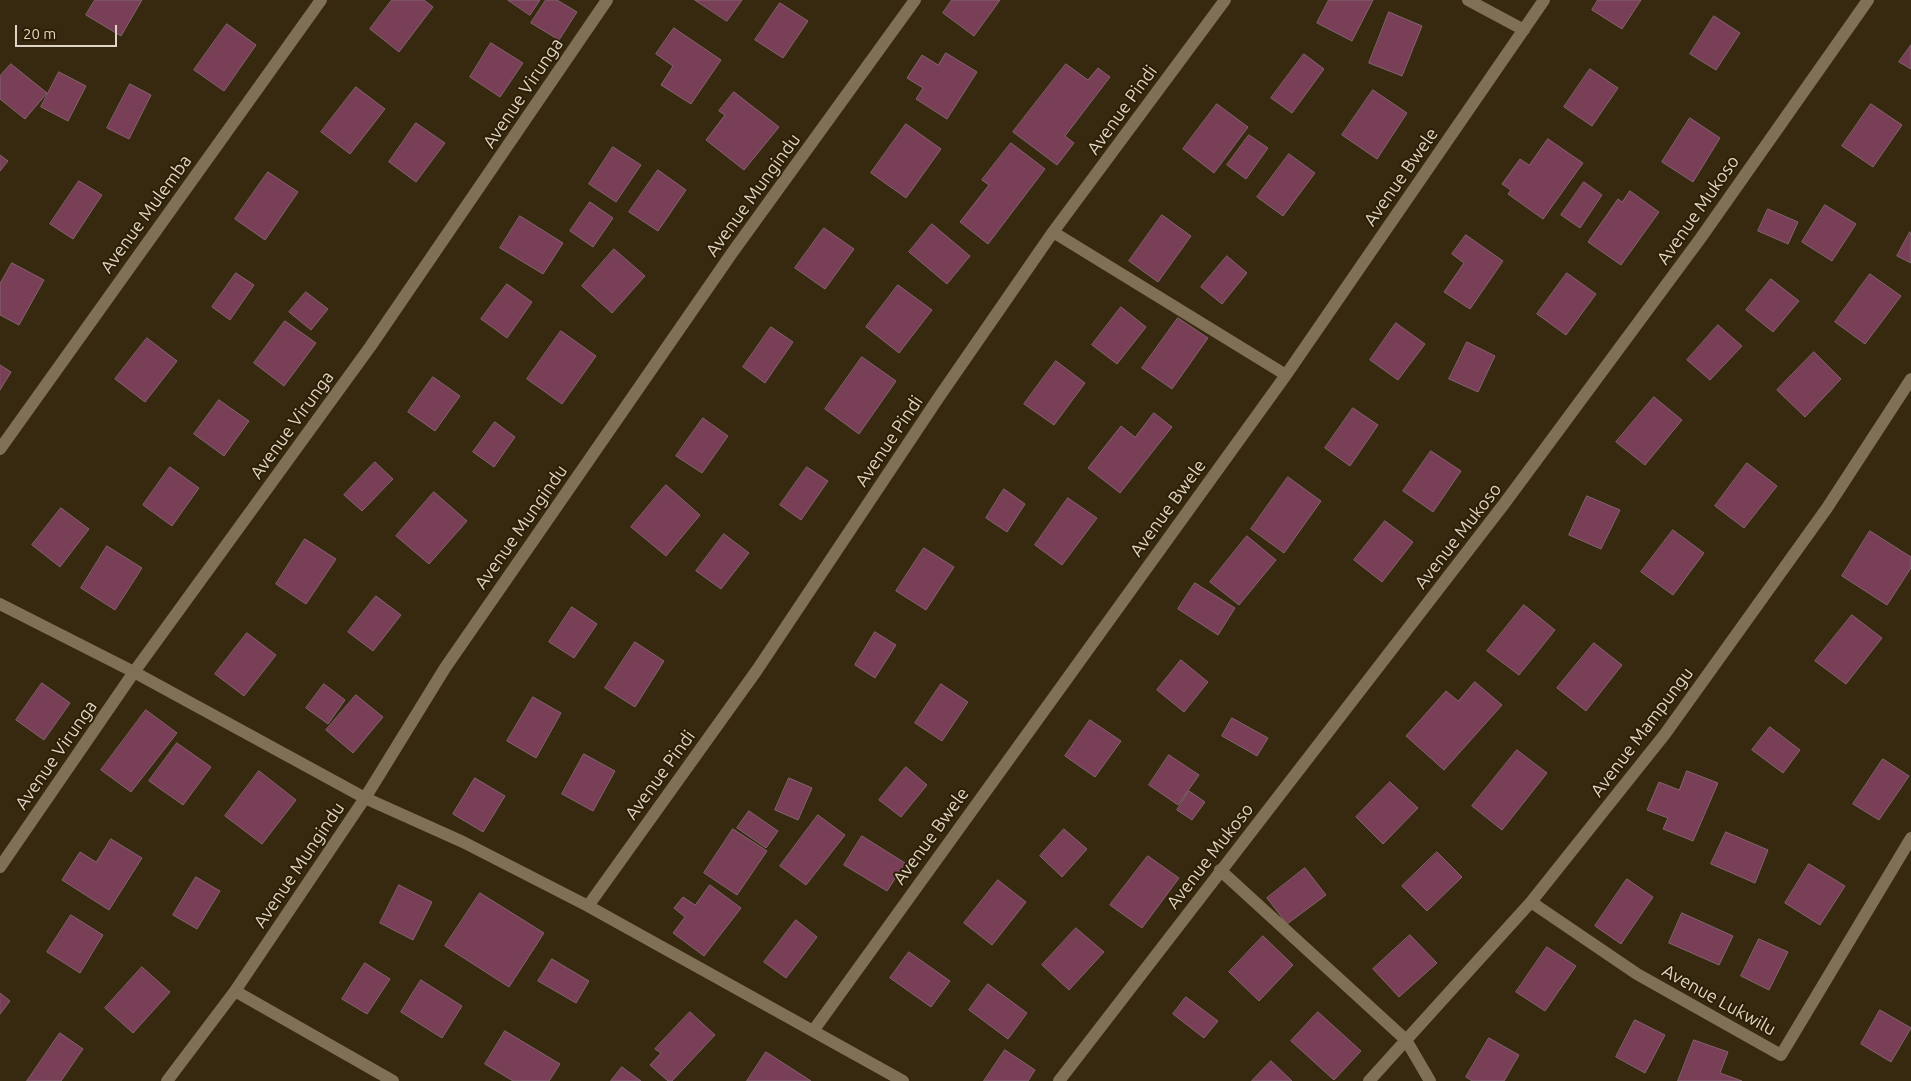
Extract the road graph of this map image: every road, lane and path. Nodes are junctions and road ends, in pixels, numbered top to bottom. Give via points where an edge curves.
1 (321, 0) edge
2 (607, 0) edge
3 (915, 0) edge
4 (1225, 0) edge
5 (1468, 0) edge
6 (1544, 0) edge
7 (1868, 0) edge
8 (1524, 30) junction
9 (1053, 232) junction
10 (1286, 375) junction
11 (1911, 379) edge
12 (0, 449) edge
13 (0, 604) edge
14 (134, 672) junction
15 (365, 798) junction
16 (1911, 838) edge
17 (0, 867) edge
18 (1220, 870) junction
19 (1531, 902) junction
20 (588, 906) junction
21 (235, 992) junction
22 (813, 1031) junction
23 (1406, 1040) junction
24 (167, 1081) edge
25 (393, 1081) edge
26 (903, 1081) edge
27 (1059, 1081) edge
28 (1369, 1081) edge
29 (1430, 1081) edge

1 - 12 street, Avenue Mulemba
2 - 14 street, Avenue Virunga via 370,347
3 - 15 street, Avenue Mungindu via 732,253 462,643
4 - 9 street, Avenue Pindi
5 - 8 street
6 - 8 street, Avenue Bwele
7 - 18 street, Avenue Mukoso via 1700,239 1504,504
8 - 10 street, Avenue Bwele
9 - 10 street
9 - 20 street, Avenue Pindi via 757,670
10 - 22 street, Avenue Bwele
11 - 19 street, Avenue Mampungu via 1827,508 1665,734
13 - 14 street
14 - 15 street
14 - 17 street, Avenue Virunga
15 - 20 street via 463,842
15 - 21 street, Avenue Mungindu
16 - 19 street, Avenue Lukwilu via 1782,1055 1637,974
18 - 23 street
18 - 27 street, Avenue Mukoso
19 - 23 street, Avenue Mampungu
20 - 22 street
21 - 24 street, Avenue Mungindu
21 - 25 street
22 - 26 street
23 - 28 street, Avenue Mampungu
23 - 29 street

